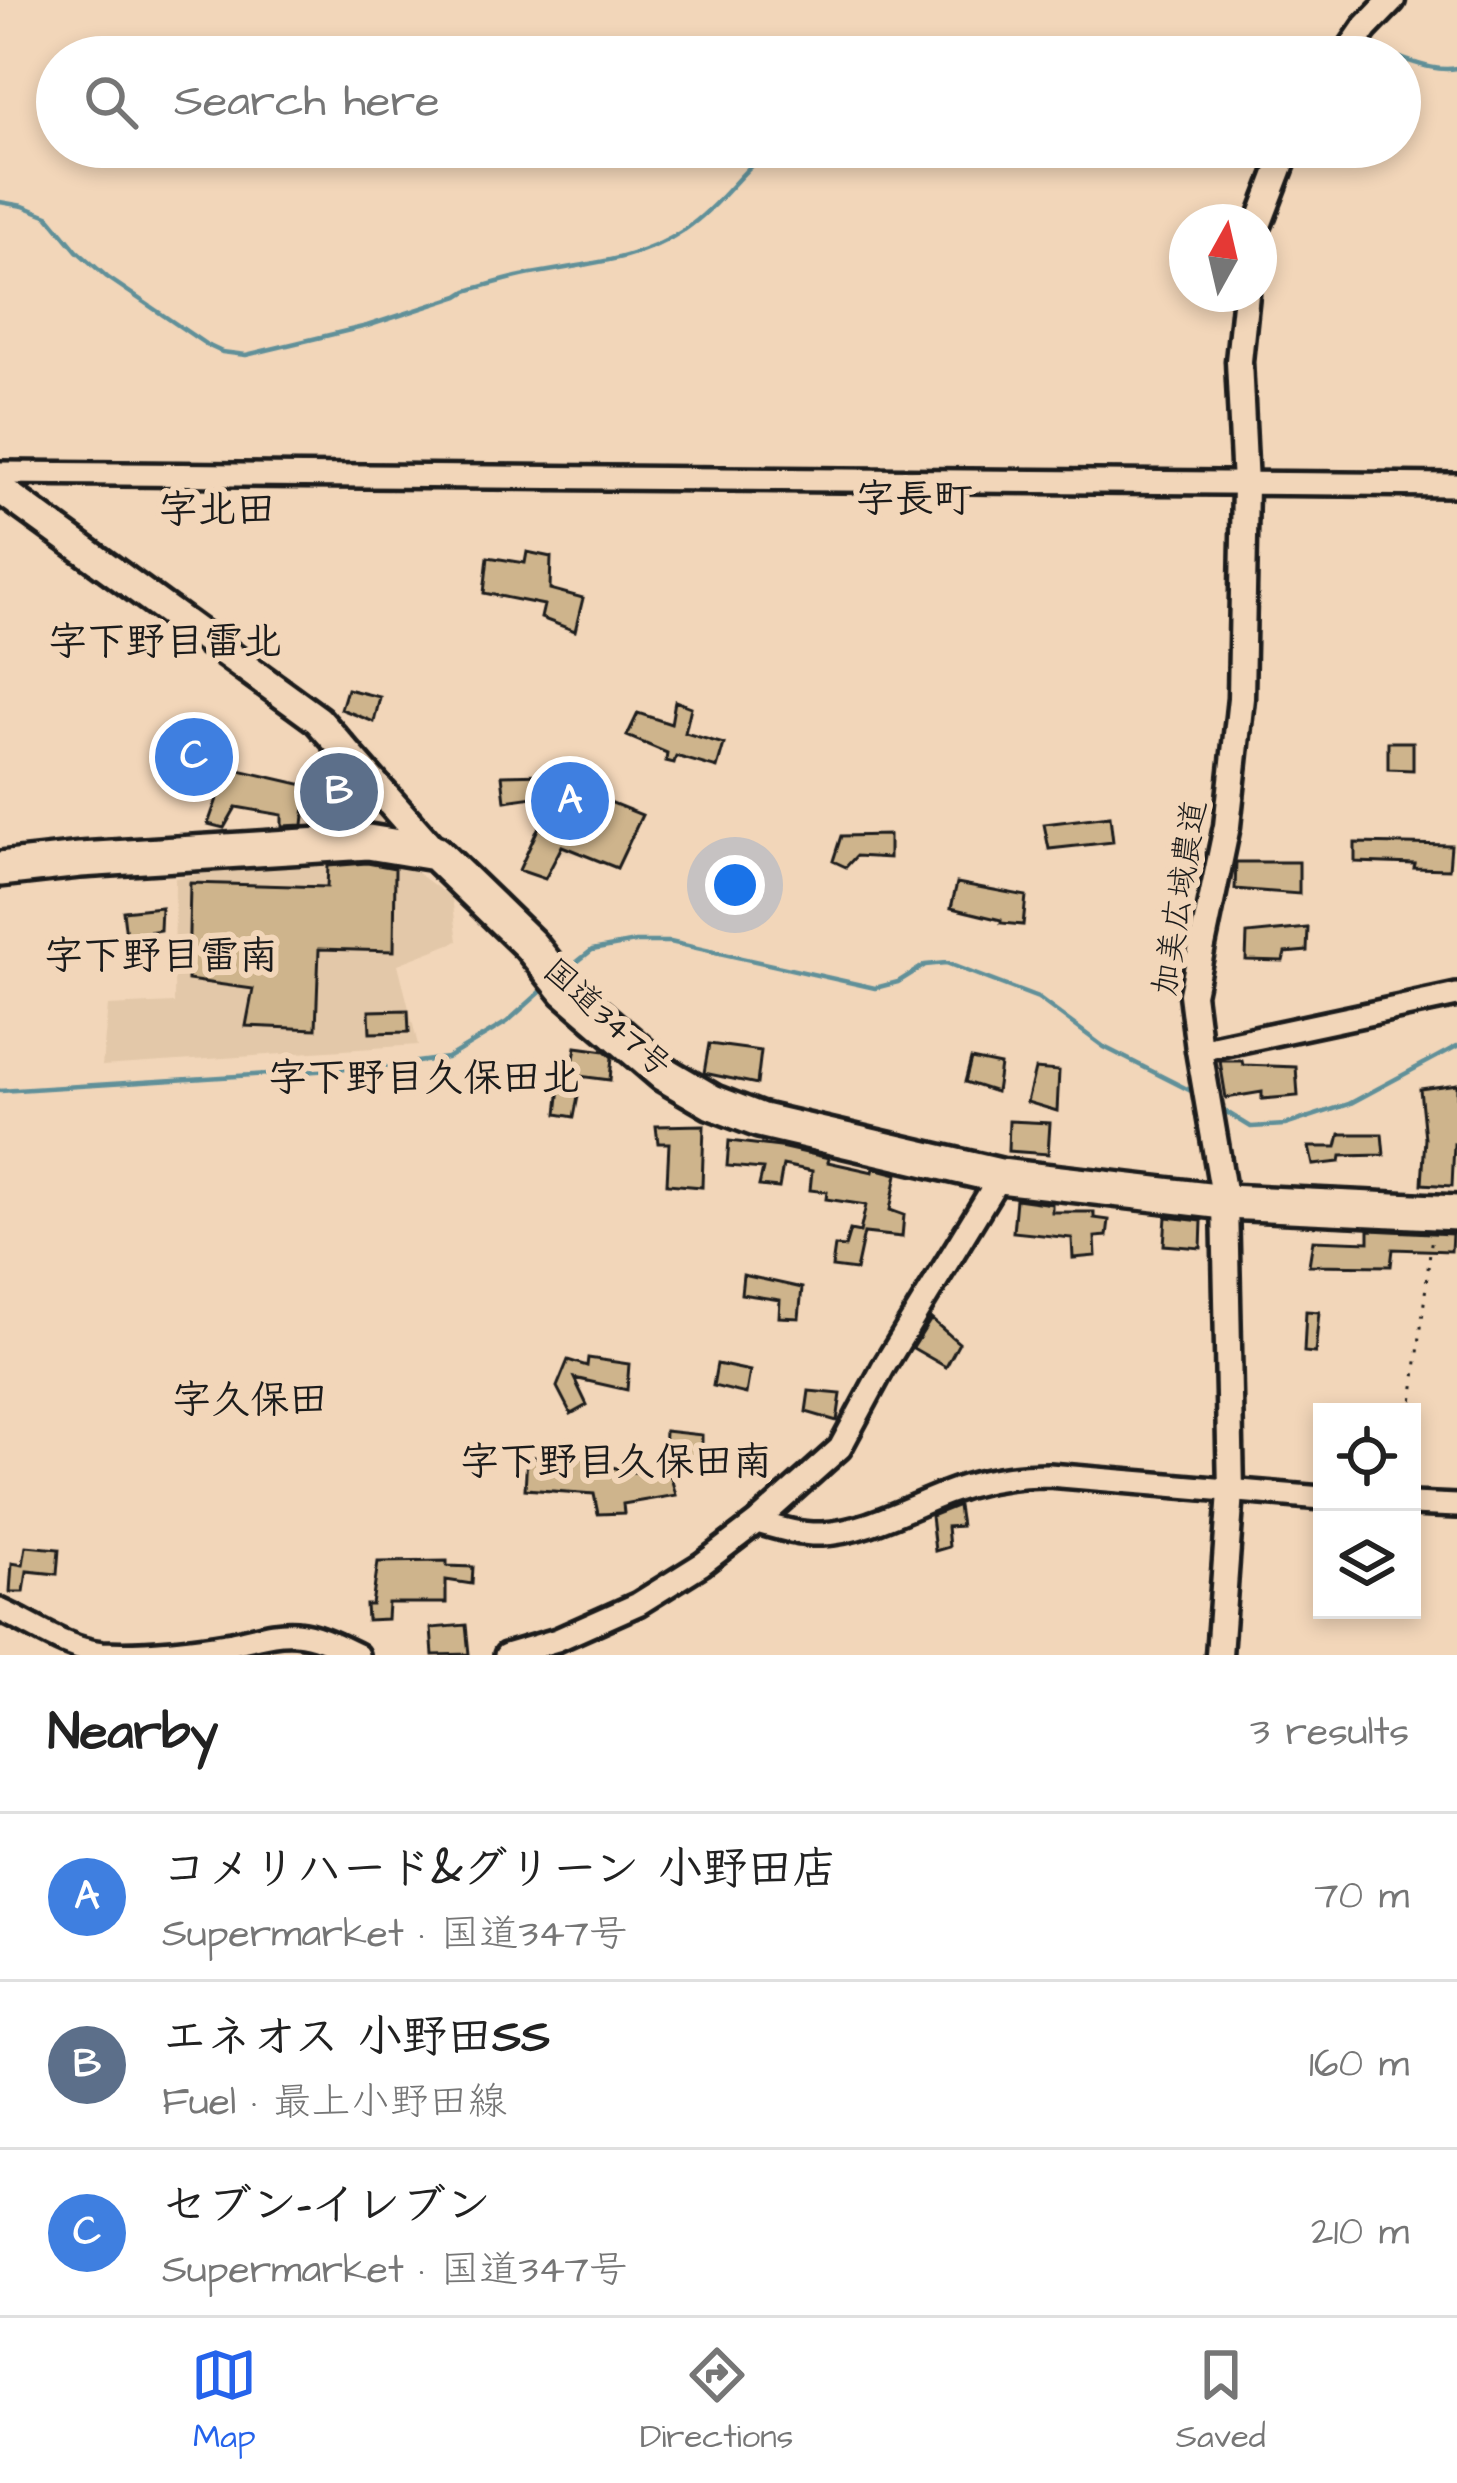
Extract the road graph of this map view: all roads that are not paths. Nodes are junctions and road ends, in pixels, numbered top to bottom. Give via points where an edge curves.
1 (1392, 0) edge
2 (1359, 36) edge
3 (1280, 168) edge
4 (1266, 204) edge
5 (1244, 312) edge
6 (0, 473) edge
7 (1457, 484) edge
8 (1245, 485) junction
9 (0, 489) edge
10 (435, 853) junction
11 (0, 868) edge
12 (1457, 994) edge
13 (1198, 1050) junction
14 (1000, 1176) junction
15 (1225, 1202) junction
16 (1446, 1212) edge
17 (1231, 1492) junction
18 (1313, 1497) edge
19 (1421, 1504) edge
20 (1457, 1506) edge
21 (757, 1522) junction
22 (0, 1610) edge
23 (514, 1654) edge
24 (357, 1655) edge
25 (1219, 1655) edge

1 - 2 street
3 - 4 street
5 - 8 street, 加美広域農道
6 - 8 street
7 - 8 street
8 - 13 street, 加美広域農道 via 1241,698 1227,826 1192,994
9 - 10 main road via 318,720
10 - 11 highway via 368,842
10 - 14 highway, 国道347号 via 566,990 664,1074 712,1102
12 - 13 street
13 - 15 street, 加美広域農道
14 - 15 highway, 国道347号
14 - 21 street via 840,1448
15 - 16 highway, 国道347号
15 - 17 street, 加美広域農道
17 - 18 street
17 - 21 street via 1021,1475 843,1531
17 - 25 street, 加美広域農道
19 - 20 street
21 - 23 street via 638,1604
22 - 24 street via 104,1654 301,1633

